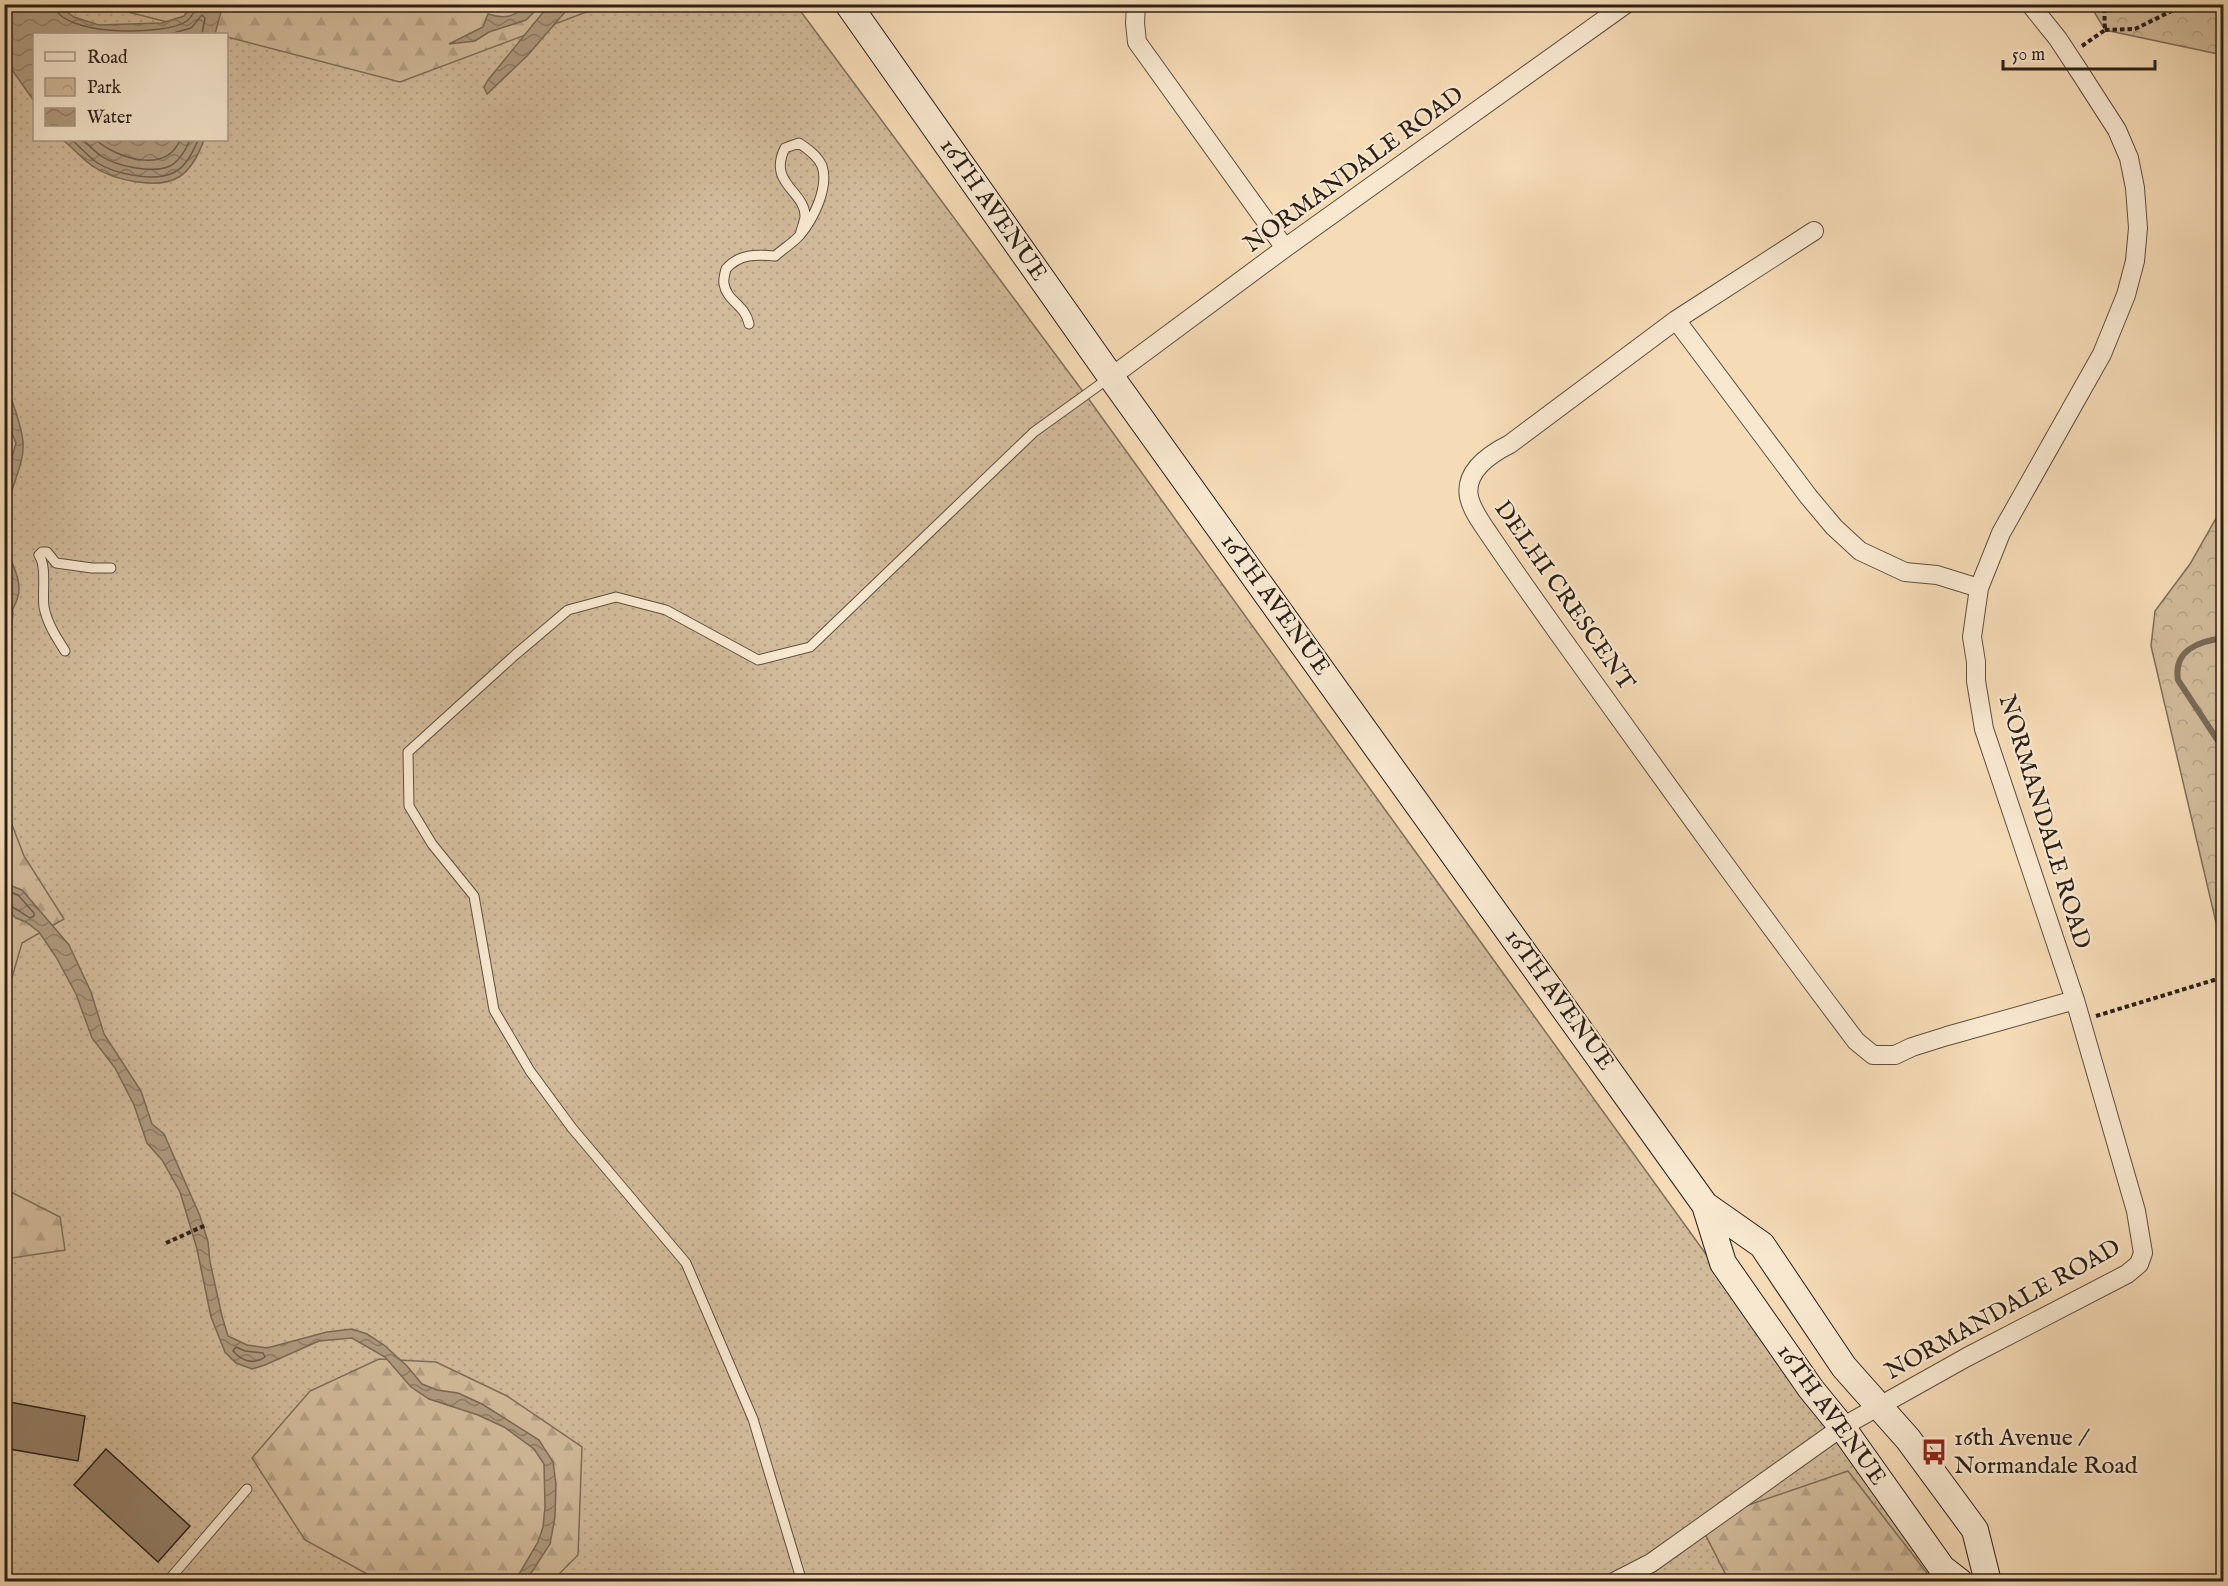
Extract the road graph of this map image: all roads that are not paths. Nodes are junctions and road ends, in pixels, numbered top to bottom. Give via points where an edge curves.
1 (848, 4) edge
2 (1136, 4) edge
3 (1626, 4) edge
4 (2030, 4) edge
5 (1814, 231) dead end
6 (800, 236) junction
7 (1285, 248) junction
8 (1676, 320) junction
9 (749, 324) dead end
10 (1111, 377) junction
11 (111, 568) dead end
12 (1979, 588) junction
13 (64, 651) dead end
14 (2075, 1000) junction
15 (1705, 1205) junction
16 (1879, 1406) junction
17 (1842, 1427) junction
18 (247, 1489) dead end
19 (167, 1581) edge
20 (802, 1581) edge
21 (1614, 1581) edge
22 (1960, 1581) edge
23 (1988, 1581) edge

1 - 10 main road, 16TH AVENUE
2 - 7 street via 1137,42
3 - 7 street, NORMANDALE ROAD
4 - 12 street, NORMANDALE ROAD via 2117,130 2129,158 2138,228 2126,296 2102,354 2001,533
5 - 8 street, DELHI CRESCENT
6 - 6 lane via 805,216 781,172 780,159 785,148 799,143 822,164 824,180 815,211
6 - 9 lane via 775,256 740,258 726,269 723,284 747,313
7 - 10 street, NORMANDALE ROAD
8 - 12 street via 1808,496 1860,551 1905,572 1937,575
8 - 14 street, DELHI CRESCENT via 1478,466 1469,478 1469,497 1478,517 1634,740 1834,1013 1864,1048 1873,1055 1895,1055 1920,1044
10 - 15 main road, 16TH AVENUE
10 - 20 lane via 1034,432 810,647 758,660 666,610 616,597 568,610 408,752 409,806 432,844 474,896 494,1010 530,1071 572,1128 686,1263 753,1419
11 - 13 lane via 65,566 56,563 47,552 39,555 43,561 45,609
12 - 14 street, NORMANDALE ROAD via 1972,638 1984,729
14 - 16 street, NORMANDALE ROAD via 2136,1211 2143,1253 2139,1264 2127,1274
15 - 16 main road, 16TH AVENUE via 1762,1245 1844,1367
15 - 17 main road, 16TH AVENUE via 1723,1263
16 - 17 street, NORMANDALE ROAD
16 - 23 main road, 16TH AVENUE via 1975,1530
17 - 21 street, NORMANDALE ROAD via 1651,1563
17 - 22 main road, 16TH AVENUE via 1942,1568
18 - 19 lane

